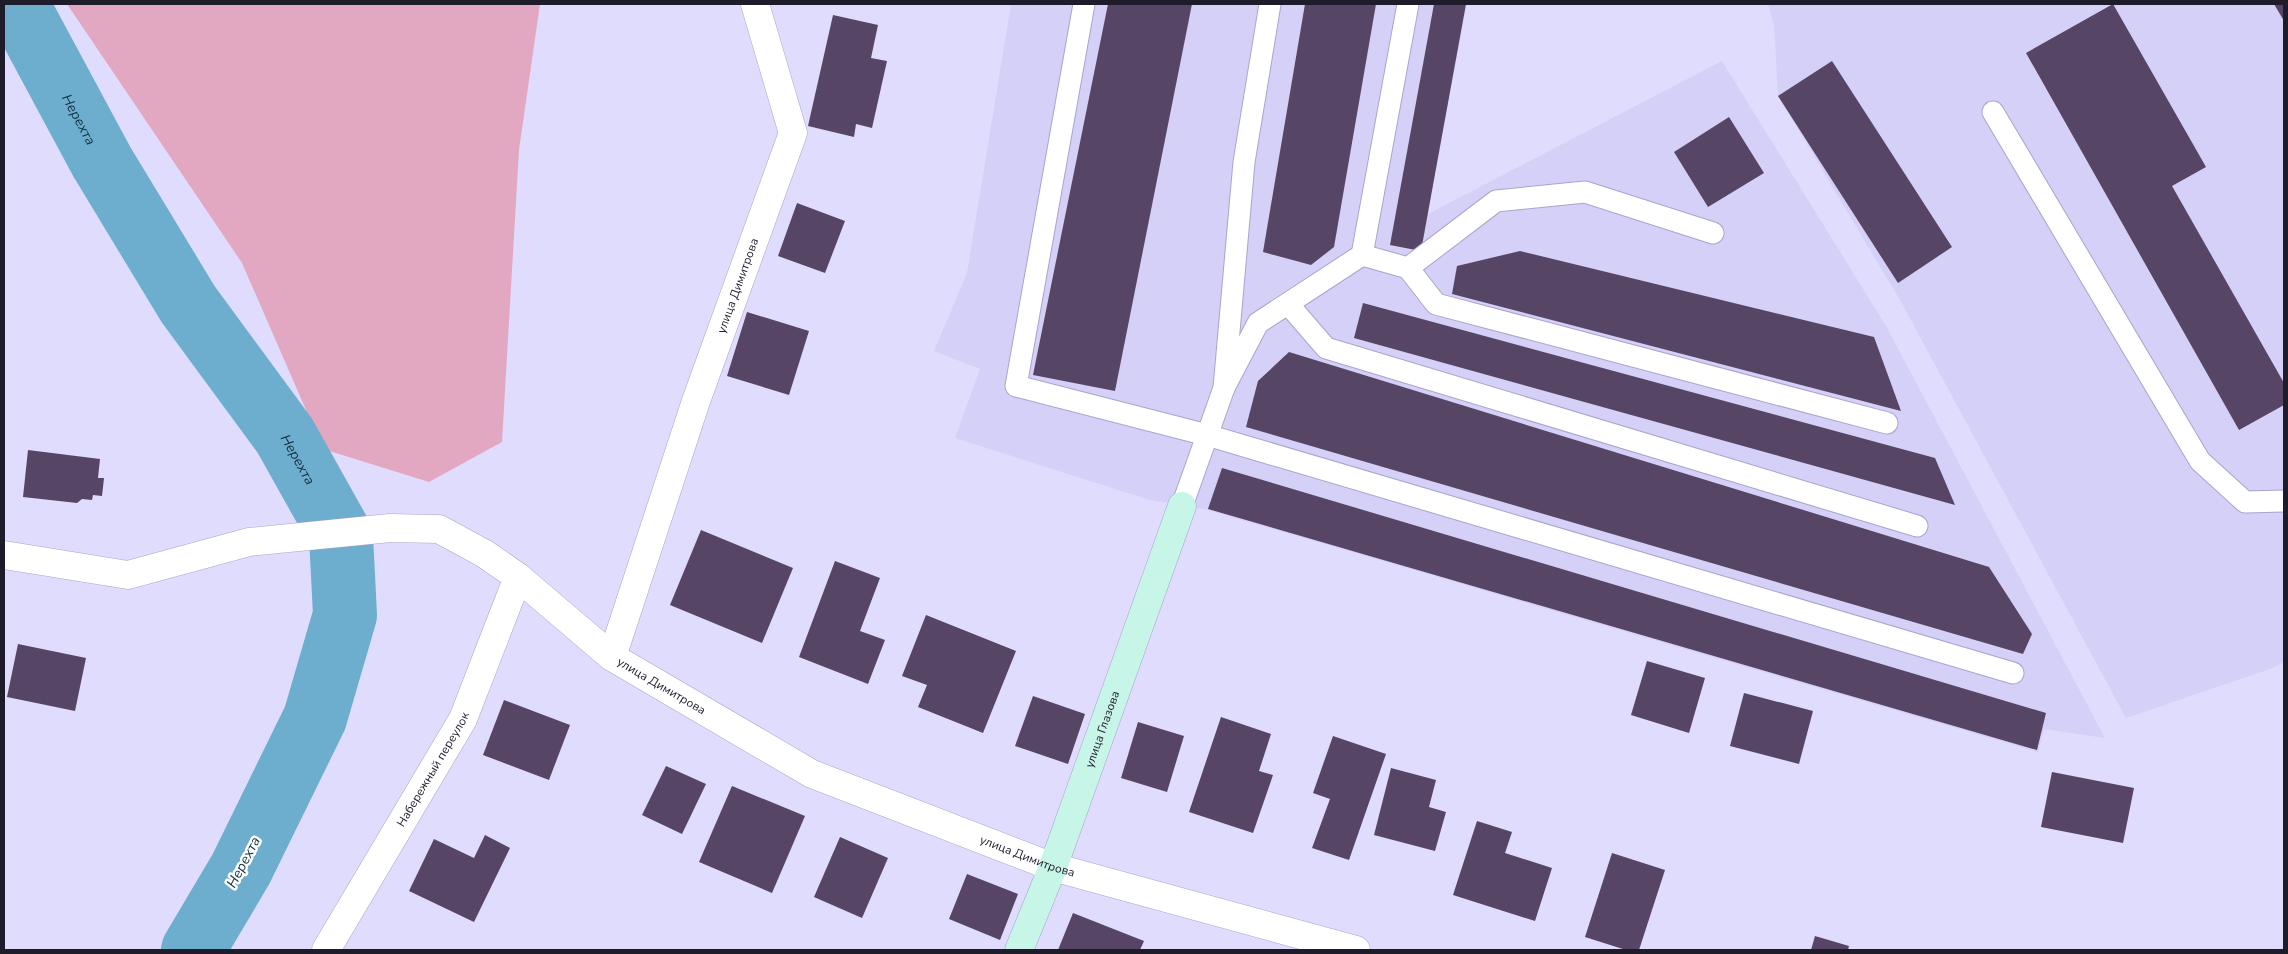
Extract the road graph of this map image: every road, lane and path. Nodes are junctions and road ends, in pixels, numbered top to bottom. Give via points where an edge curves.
1 (755, 4) edge
2 (1084, 4) edge
3 (1270, 4) edge
4 (1408, 4) edge
5 (1993, 112) dead end
6 (1714, 233) dead end
7 (1362, 254) junction
8 (1408, 268) junction
9 (1288, 304) junction
10 (1224, 388) junction
11 (1887, 423) dead end
12 (1207, 436) junction
13 (2284, 501) edge
14 (1182, 506) joint
15 (1917, 526) dead end
16 (4, 555) edge
17 (518, 577) junction
18 (612, 657) junction
19 (2013, 673) dead end
20 (1053, 867) junction
21 (326, 950) edge
22 (1020, 950) edge
23 (1356, 950) edge

1 - 18 street, улица Димитрова via 793,133 696,401
2 - 12 lane via 1016,386
3 - 10 lane via 1244,162
4 - 7 lane
5 - 13 lane via 2200,461 2245,502
6 - 8 lane via 1585,192 1496,201
7 - 8 lane
7 - 9 lane
8 - 11 lane via 1436,304
9 - 10 lane via 1258,323
9 - 15 lane via 1326,348
10 - 12 lane
12 - 14 lane
12 - 19 lane
14 - 20 street, улица Глазова
16 - 17 street via 128,575 248,542 390,528 439,529 485,554
17 - 18 street
17 - 21 street, Набережный переулок via 463,719
18 - 20 street, улица Димитрова via 812,774
20 - 22 street, улица Глазова
20 - 23 street, улица Димитрова

